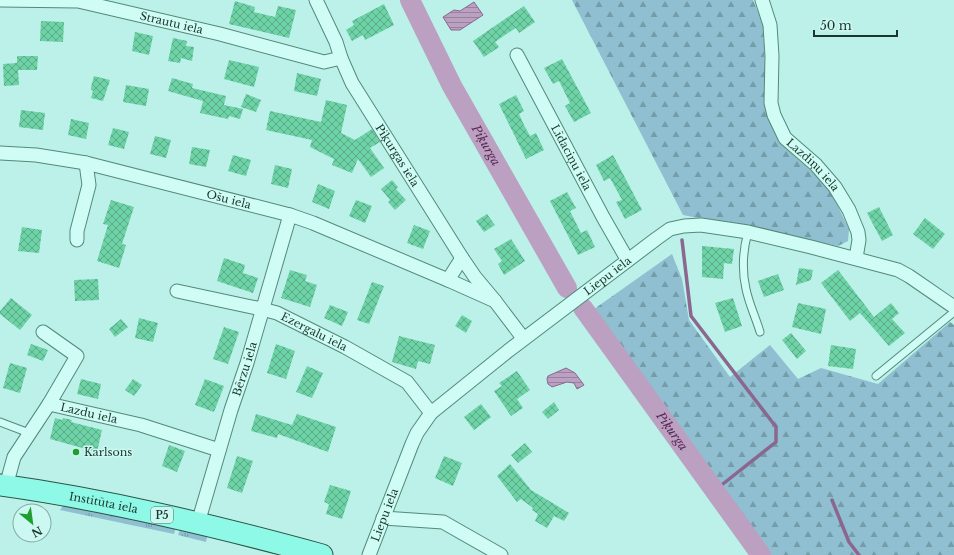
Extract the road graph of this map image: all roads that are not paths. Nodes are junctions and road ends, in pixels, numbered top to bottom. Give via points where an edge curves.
1 (0, 0) edge
2 (316, 0) edge
3 (762, 0) edge
4 (517, 55) dead end
5 (341, 58) junction
6 (0, 153) edge
7 (86, 163) junction
8 (290, 215) junction
9 (748, 232) junction
10 (77, 240) dead end
11 (462, 258) junction
12 (856, 258) junction
13 (627, 259) junction
14 (448, 280) junction
15 (177, 291) dead end
16 (495, 301) junction
17 (954, 307) edge
18 (262, 308) junction
19 (954, 312) edge
20 (43, 332) dead end
21 (760, 332) dead end
22 (523, 338) junction
23 (876, 376) dead end
24 (49, 404) junction
25 (431, 413) junction
26 (0, 422) edge
27 (29, 433) junction
28 (219, 450) junction
29 (3, 486) edge
30 (383, 518) junction
31 (198, 523) junction
32 (322, 555) edge
33 (369, 555) edge
34 (501, 555) edge

1 - 5 street, Strautu iela via 78,1 220,34 324,62
2 - 5 street, Piķurgas iela
3 - 12 street, Lazdiņu iela via 770,25 771,103 774,115 785,138 816,165 839,192 858,232
4 - 13 street, Līdaciņu iela
5 - 11 street, Piķurgas iela via 352,83
6 - 7 street, Ošu iela via 36,155
7 - 8 street, Ošu iela
7 - 10 street via 89,185
8 - 14 street, Ošu iela
8 - 18 street, Bērzu iela
9 - 12 street, Liepu iela
9 - 13 street, Liepu iela via 701,225 670,229
9 - 21 lane via 744,253 746,290
11 - 14 street
11 - 16 street, Piķurgas iela
12 - 17 street, Liepu iela via 898,270
13 - 22 street, Liepu iela
14 - 16 street, Ošu iela
15 - 18 street, Ezergalu iela
16 - 22 street, Ošu iela
18 - 25 street, Ezergalu iela via 346,347 407,382
18 - 28 street, Bērzu iela
19 - 23 lane
20 - 24 street via 77,356
22 - 25 street, Liepu iela
24 - 27 street, Lazdu iela
24 - 28 street, Lazdu iela via 141,425
25 - 30 street, Liepu iela via 417,433
26 - 27 lane
27 - 29 street, Lazdu iela via 14,457
28 - 31 street, Bērzu iela
29 - 31 main road, Institūta iela / P5 via 101,502
30 - 33 street, Liepu iela
30 - 34 street via 443,522
31 - 32 main road, Institūta iela / P5

